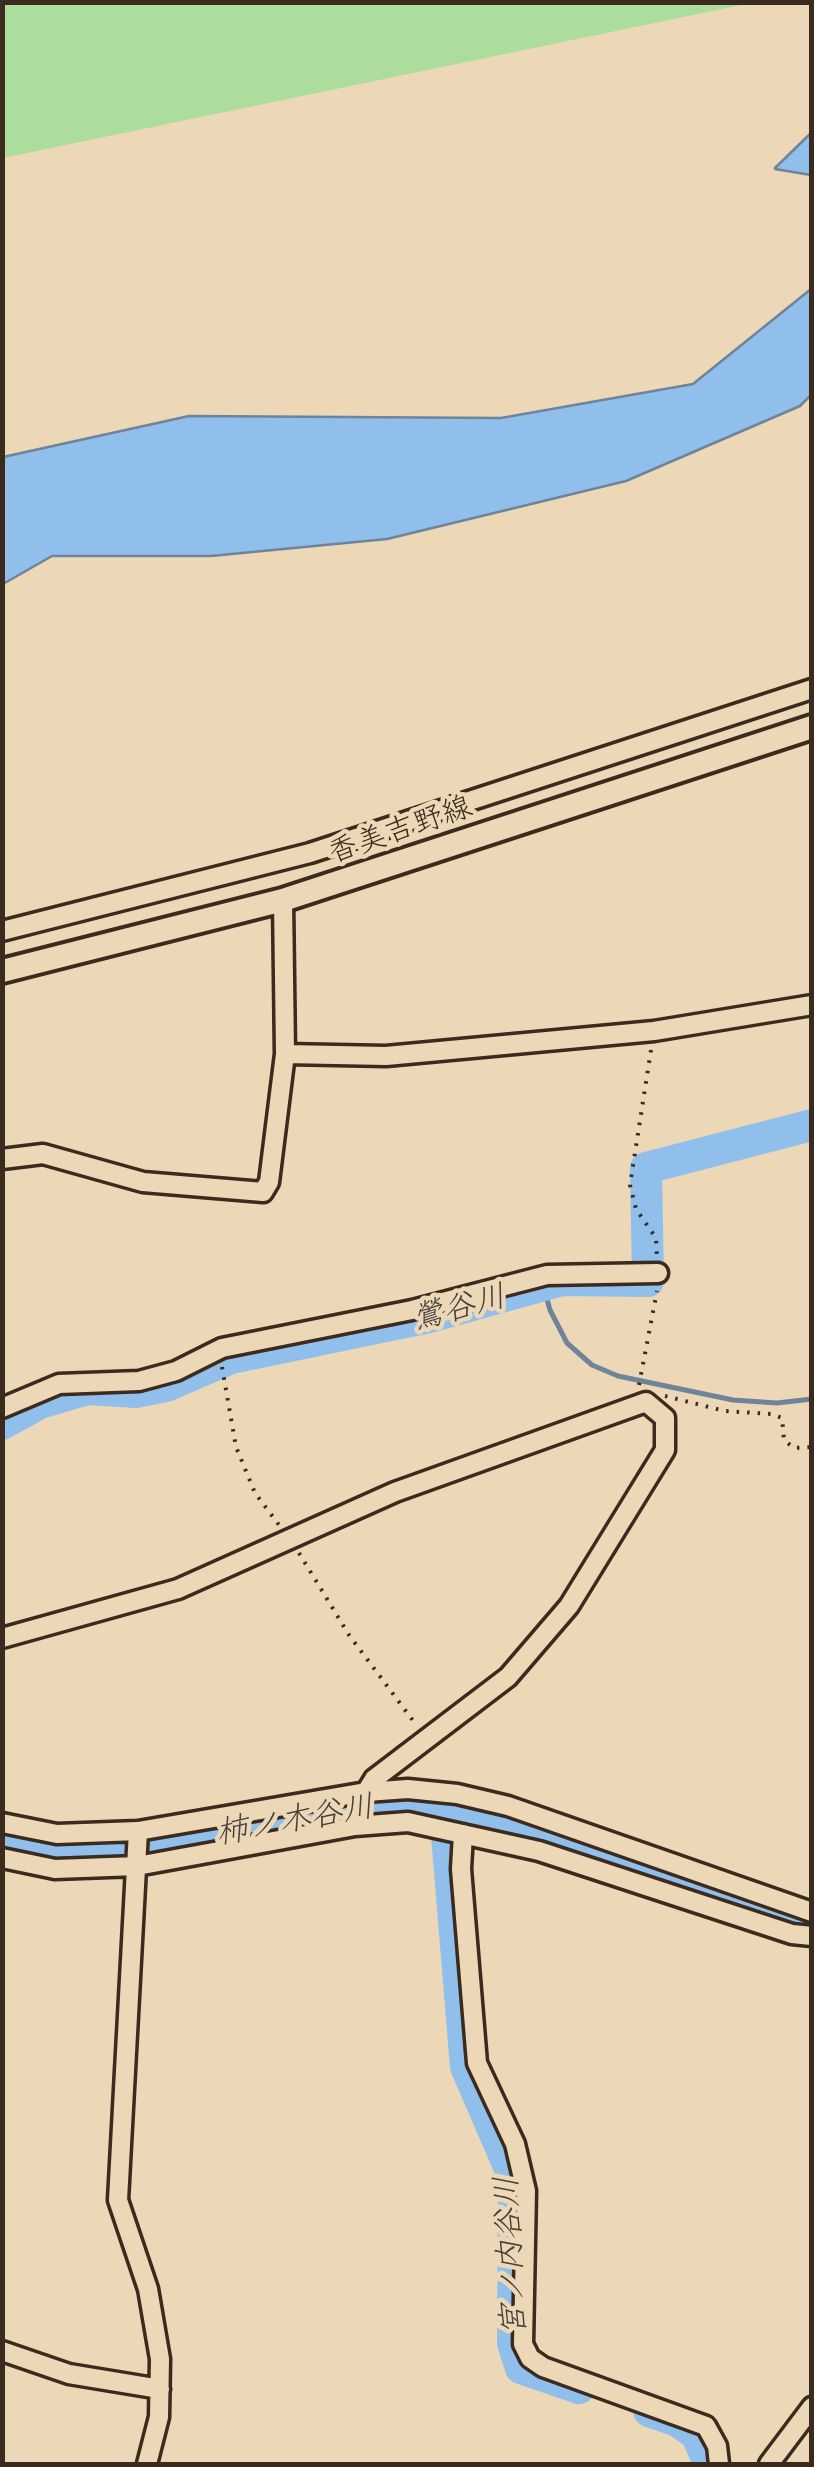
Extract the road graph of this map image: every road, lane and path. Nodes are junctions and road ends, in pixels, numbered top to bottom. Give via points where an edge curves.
1 (812, 689) edge
2 (812, 727) edge
3 (283, 900) junction
4 (2, 931) edge
5 (2, 971) edge
6 (812, 1005) edge
7 (654, 1031) junction
8 (286, 1054) junction
9 (2, 1160) edge
10 (650, 1272) junction
11 (222, 1365) dead end
12 (639, 1379) dead end
13 (646, 1402) junction
14 (2, 1408) edge
15 (812, 1447) edge
16 (292, 1541) junction
17 (2, 1638) edge
18 (426, 1738) junction
19 (366, 1792) junction
20 (490, 1806) junction
21 (2, 1823) edge
22 (464, 1832) junction
23 (138, 1833) junction
24 (2, 1858) edge
25 (137, 1863) junction
26 (812, 1912) edge
27 (812, 1936) edge
28 (2, 2351) edge
29 (160, 2388) junction
30 (812, 2407) edge
31 (148, 2464) edge
32 (720, 2464) edge
33 (769, 2464) edge

1 - 4 street via 310,854
2 - 3 main road, 香美吉野線
3 - 5 main road, 香美吉野線
3 - 8 street
6 - 7 street
7 - 8 street via 386,1056
7 - 10 path via 630,1184 652,1230
8 - 9 street via 269,1182 262,1192 143,1182 43,1154
10 - 12 path
10 - 14 street via 546,1275 222,1348 139,1381 59,1384
11 - 16 path via 236,1447 254,1493
13 - 15 path via 661,1396 771,1414 782,1418 784,1440 794,1448
13 - 16 street via 395,1492
13 - 18 street via 665,1418 665,1450 568,1606 508,1677
16 - 17 street via 178,1589
16 - 18 path via 349,1635
18 - 19 street
19 - 20 street via 408,1789
19 - 23 street
20 - 22 street
20 - 26 street
21 - 23 street via 57,1834
22 - 25 street via 408,1822 355,1826
22 - 27 street
22 - 32 street via 461,1869 477,2063 514,2144 526,2191 523,2344 543,2367 706,2426
23 - 25 street
24 - 25 street via 56,1869
25 - 29 street via 118,2200 148,2289
28 - 29 street via 69,2374
29 - 31 street
30 - 33 street

